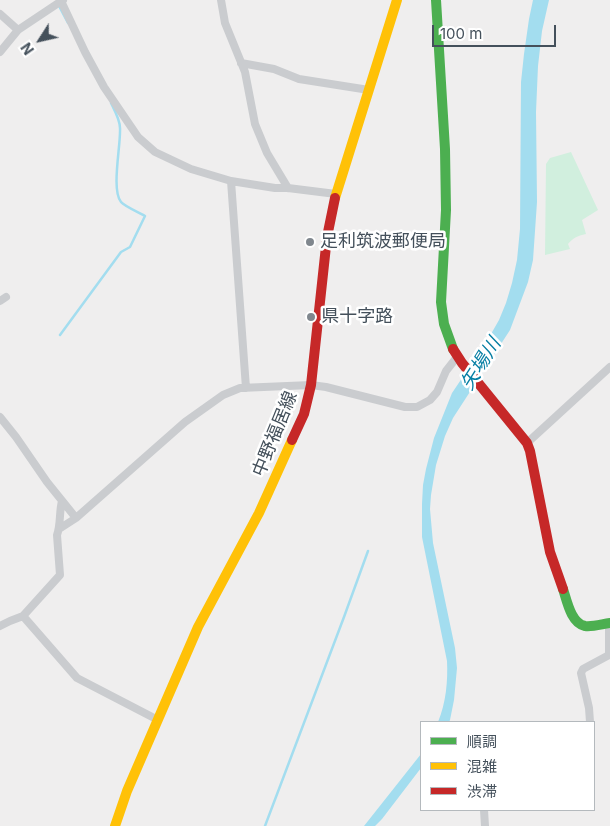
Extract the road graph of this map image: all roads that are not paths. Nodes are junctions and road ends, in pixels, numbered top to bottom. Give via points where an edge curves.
1 (221, 0) edge
2 (397, 0) edge
3 (436, 0) edge
4 (60, 1) edge
5 (0, 14) edge
6 (18, 30) junction
7 (0, 52) edge
8 (241, 63) junction
9 (369, 90) junction
10 (231, 181) junction
11 (288, 188) junction
12 (336, 194) junction
13 (458, 357) junction
14 (610, 368) edge
15 (311, 385) junction
16 (246, 388) junction
17 (0, 417) edge
18 (526, 443) junction
19 (62, 501) junction
20 (76, 518) junction
21 (60, 528) junction
22 (23, 616) junction
23 (610, 623) edge
24 (0, 626) edge
25 (158, 720) junction
26 (590, 721) edge
27 (484, 811) edge
28 (115, 826) edge
29 (485, 826) edge

1 - 8 street via 225,23
2 - 9 main road, 中野福居線
3 - 13 main road via 446,175 442,312 447,335
4 - 6 street
4 - 10 street via 104,86 138,138 172,161
5 - 6 street
6 - 7 street
8 - 9 street via 299,79
8 - 11 street via 255,124
9 - 12 main road, 中野福居線
10 - 11 street
10 - 16 street
11 - 12 street
12 - 15 main road, 中野福居線 via 326,246
13 - 15 street via 430,400 417,407
13 - 18 main road
14 - 18 street
15 - 16 street
15 - 25 main road, 中野福居線 via 291,446 198,627
16 - 20 street via 223,395 185,422
17 - 19 street
18 - 23 main road via 550,552 569,608 582,625
19 - 20 street
19 - 21 street
20 - 21 street
21 - 22 street via 57,535 60,576
22 - 24 street
22 - 25 street via 77,678
23 - 26 street via 609,655 581,673
25 - 28 main road, 中野福居線
27 - 29 street

